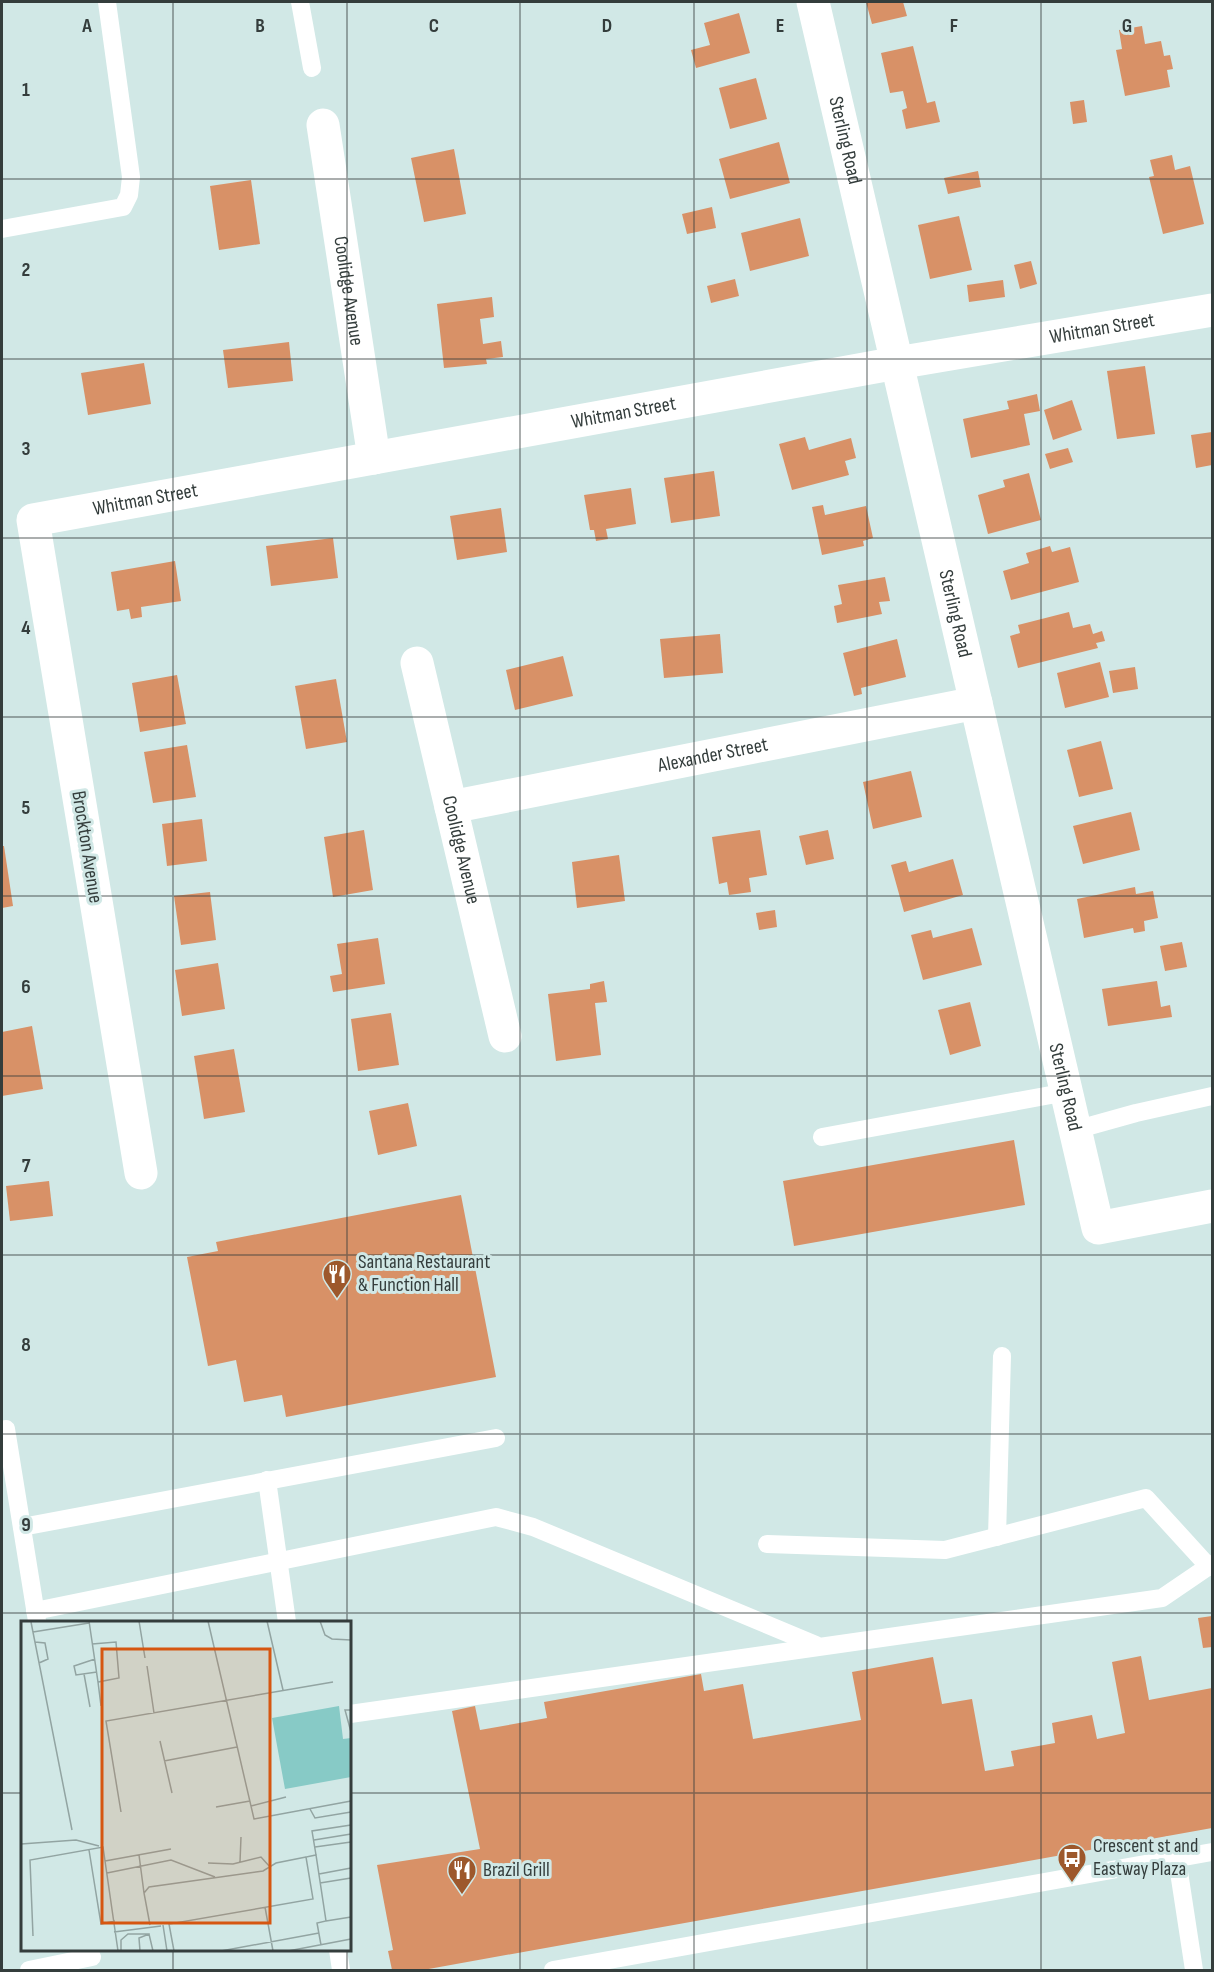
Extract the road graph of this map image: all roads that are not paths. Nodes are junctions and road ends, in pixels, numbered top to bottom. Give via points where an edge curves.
1 (107, 2) edge
2 (300, 2) edge
3 (813, 2) edge
4 (312, 68) dead end
5 (323, 125) dead end
6 (2, 229) edge
7 (1212, 310) edge
8 (897, 363) junction
9 (374, 458) junction
10 (33, 520) joint
11 (417, 663) dead end
12 (976, 703) junction
13 (451, 807) junction
14 (505, 1036) dead end
15 (1067, 1092) junction
16 (1212, 1096) edge
17 (1076, 1130) junction
18 (822, 1137) dead end
19 (141, 1173) dead end
20 (1212, 1206) edge
21 (1002, 1356) dead end
22 (3, 1429) edge
23 (496, 1438) dead end
24 (267, 1480) junction
25 (22, 1527) junction
26 (997, 1537) junction
27 (767, 1544) dead end
28 (278, 1561) junction
29 (1211, 1565) edge
30 (36, 1617) edge
31 (286, 1621) edge
32 (818, 1646) junction
33 (351, 1713) edge
34 (1212, 1852) edge
35 (1177, 1858) junction
36 (338, 1951) edge
37 (93, 1959) edge
38 (29, 1971) edge
39 (341, 1971) edge
40 (554, 1971) edge
41 (1194, 1971) edge

1 - 6 lane via 131,177 129,195 123,207
2 - 4 lane
3 - 8 street, Sterling Road
5 - 9 street, Coolidge Avenue
7 - 8 street, Whitman Street
8 - 9 street, Whitman Street
8 - 12 street, Sterling Road
9 - 10 street, Whitman Street
10 - 19 street, Brockton Avenue
11 - 13 street, Coolidge Avenue
12 - 13 street, Alexander Street
12 - 15 street, Sterling Road
13 - 14 street, Coolidge Avenue
15 - 17 street, Sterling Road
15 - 18 lane
16 - 17 lane
17 - 20 street, Sterling Road via 1098,1227
21 - 26 lane
22 - 25 lane
23 - 24 lane
24 - 25 lane
24 - 28 lane
25 - 30 lane
26 - 27 lane via 945,1550
26 - 29 lane via 1146,1498
28 - 30 lane
28 - 31 lane
28 - 32 lane via 496,1517 533,1527
29 - 32 lane via 1162,1598
32 - 33 lane
34 - 35 lane
35 - 40 lane
35 - 41 lane
36 - 39 lane
37 - 38 lane

